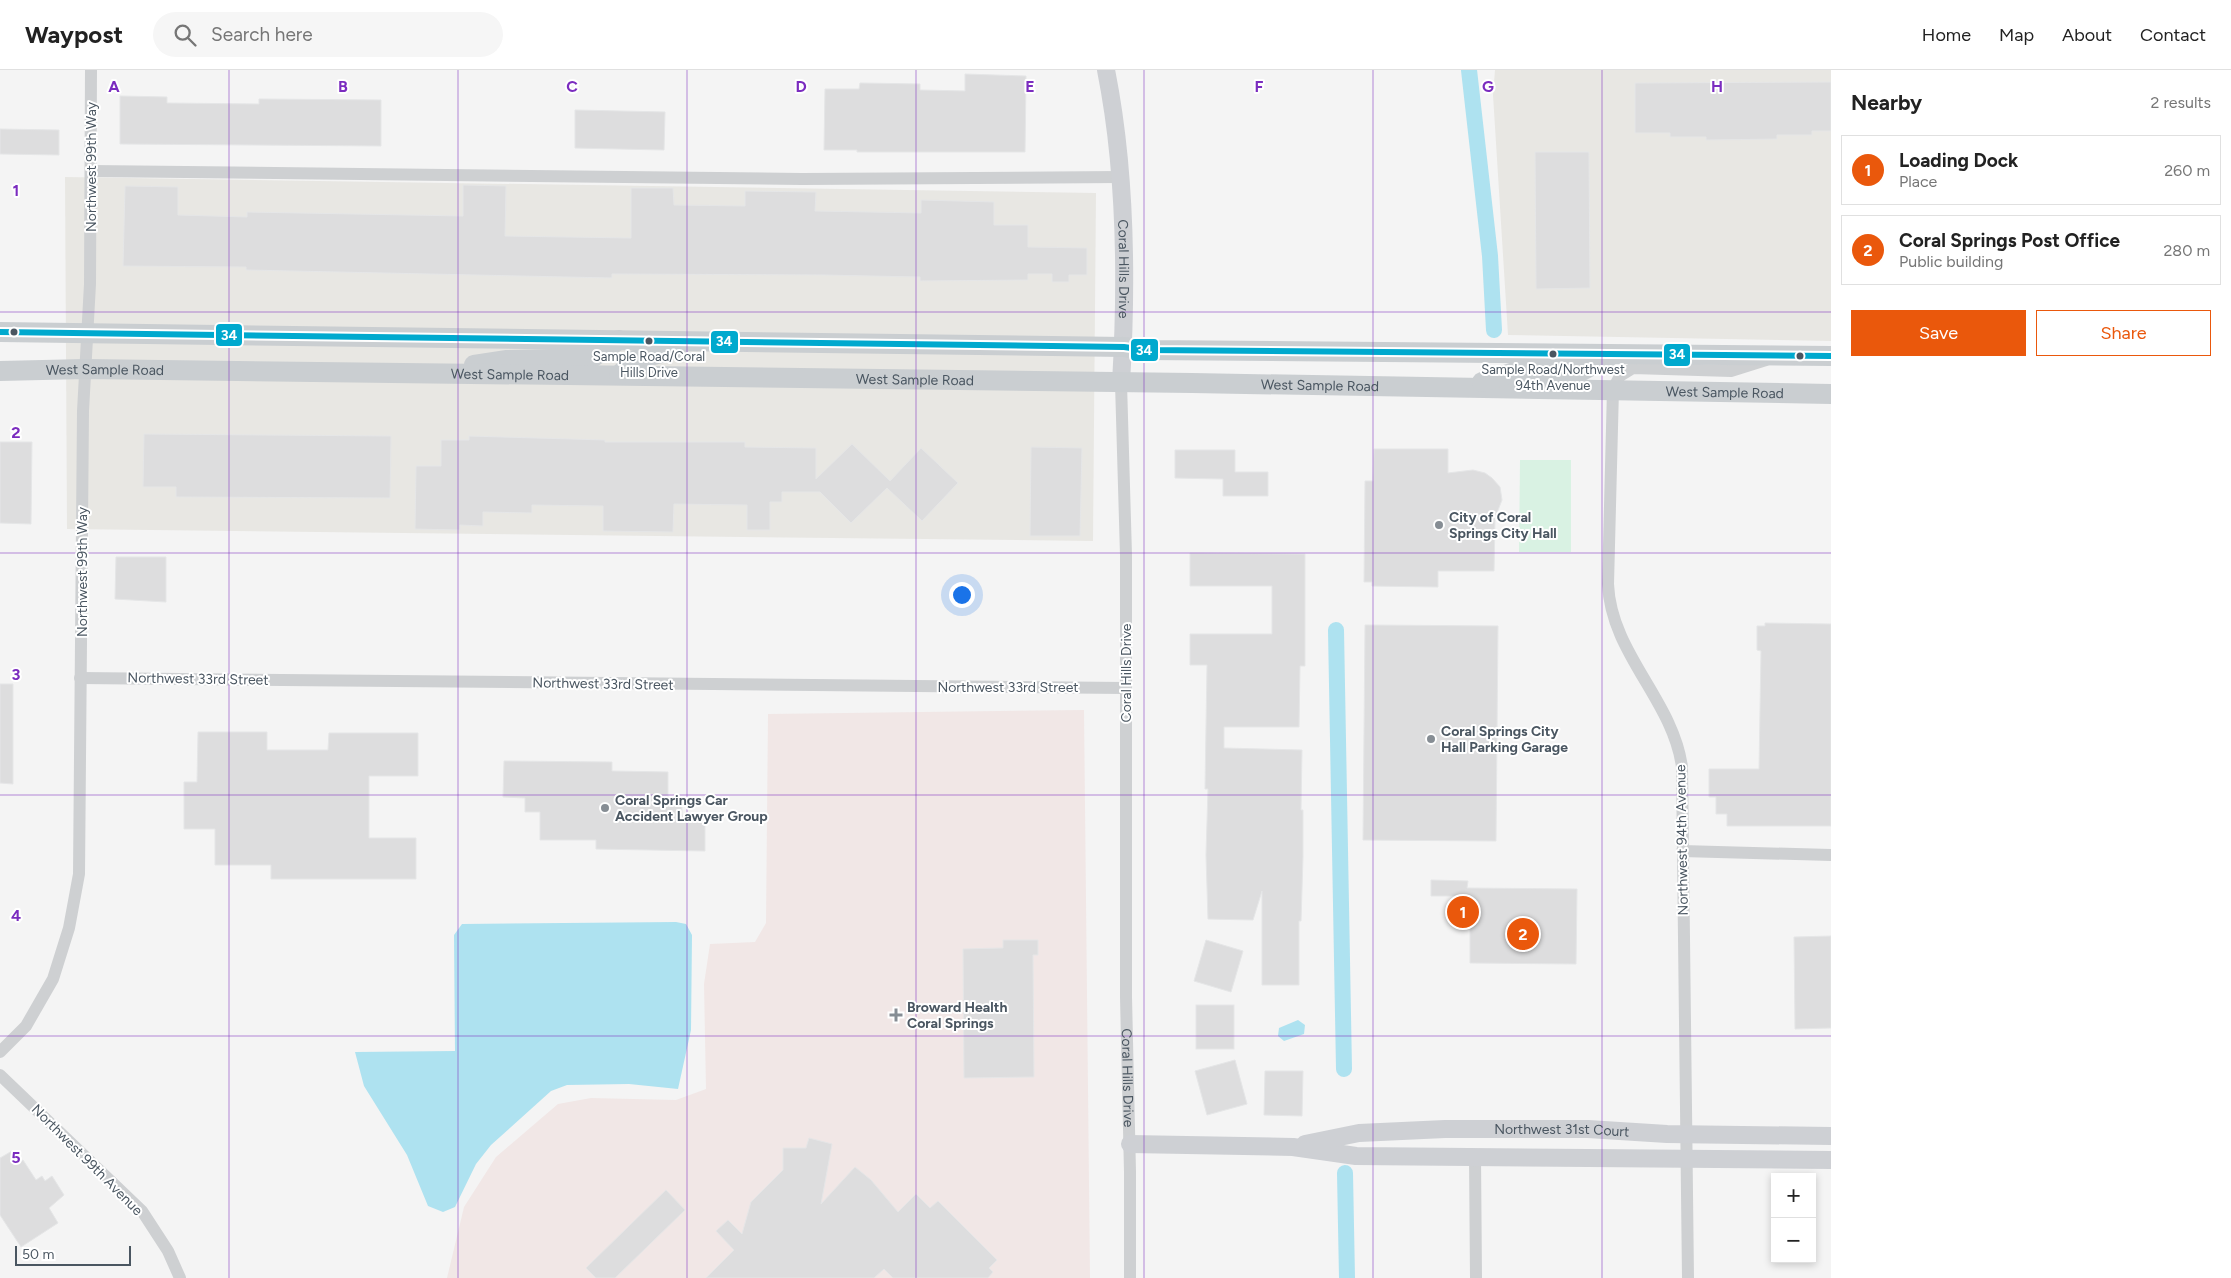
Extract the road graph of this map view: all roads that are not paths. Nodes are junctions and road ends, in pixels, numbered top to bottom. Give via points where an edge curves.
1 (91, 70) edge
2 (1106, 70) edge
3 (91, 171) junction
4 (1120, 177) junction
5 (0, 332) edge
6 (88, 332) junction
7 (618, 340) junction
8 (706, 342) junction
9 (1124, 347) junction
10 (1612, 355) junction
11 (1778, 356) junction
12 (1831, 356) edge
13 (85, 369) junction
14 (0, 371) edge
15 (435, 374) junction
16 (619, 375) junction
17 (1121, 382) junction
18 (1466, 387) junction
19 (1613, 389) junction
20 (1831, 394) edge
21 (80, 678) junction
22 (1125, 688) junction
23 (1682, 851) junction
24 (1831, 855) edge
25 (0, 1052) edge
26 (0, 1074) edge
27 (1686, 1134) junction
28 (1831, 1136) edge
29 (1130, 1144) junction
30 (1293, 1147) junction
31 (1475, 1156) junction
32 (1687, 1158) junction
33 (1831, 1160) edge
34 (180, 1278) edge
35 (1130, 1278) edge
36 (1476, 1278) edge
37 (1688, 1278) edge

1 - 3 street, Northwest 99th Way
2 - 4 street, Coral Hills Drive
3 - 4 street via 802,180
3 - 6 street, Northwest 99th Way
4 - 9 street, Coral Hills Drive
5 - 6 main road
6 - 7 main road
6 - 13 street, Northwest 99th Way
7 - 8 main road
7 - 15 main road via 592,358 507,360
8 - 9 main road
8 - 16 main road via 635,360
9 - 10 main road via 1145,350
9 - 17 street, Coral Hills Drive
10 - 11 main road
10 - 18 main road via 1582,372 1514,372
11 - 12 main road
11 - 19 street via 1731,371 1633,368 1620,376
13 - 14 main road, West Sample Road
13 - 15 main road, West Sample Road
13 - 21 street, Northwest 99th Way
15 - 16 main road, West Sample Road
16 - 17 main road, West Sample Road
17 - 18 main road, West Sample Road
17 - 22 street, Coral Hills Drive via 1126,555
18 - 19 main road, West Sample Road
19 - 20 main road, West Sample Road
19 - 23 street, Northwest 94th Avenue via 1610,611 1629,654 1674,736 1680,756
21 - 22 street, Northwest 33rd Street
21 - 25 street, Northwest 99th Way via 79,874 69,928 53,979 26,1026
22 - 29 street, Coral Hills Drive
23 - 24 street
23 - 27 street, Northwest 94th Avenue
26 - 34 street, Northwest 99th Avenue via 142,1211 168,1251
27 - 28 street, Northwest 31st Court
27 - 30 street, Northwest 31st Court via 1588,1129 1445,1129 1359,1133
27 - 32 street, Northwest 94th Avenue
29 - 30 street, Northwest 31st Court
29 - 35 street, Coral Hills Drive
30 - 31 street, Northwest 31st Court via 1356,1156
31 - 32 street, Northwest 31st Court
31 - 36 street
32 - 33 street, Northwest 31st Court
32 - 37 street, Northwest 94th Avenue

